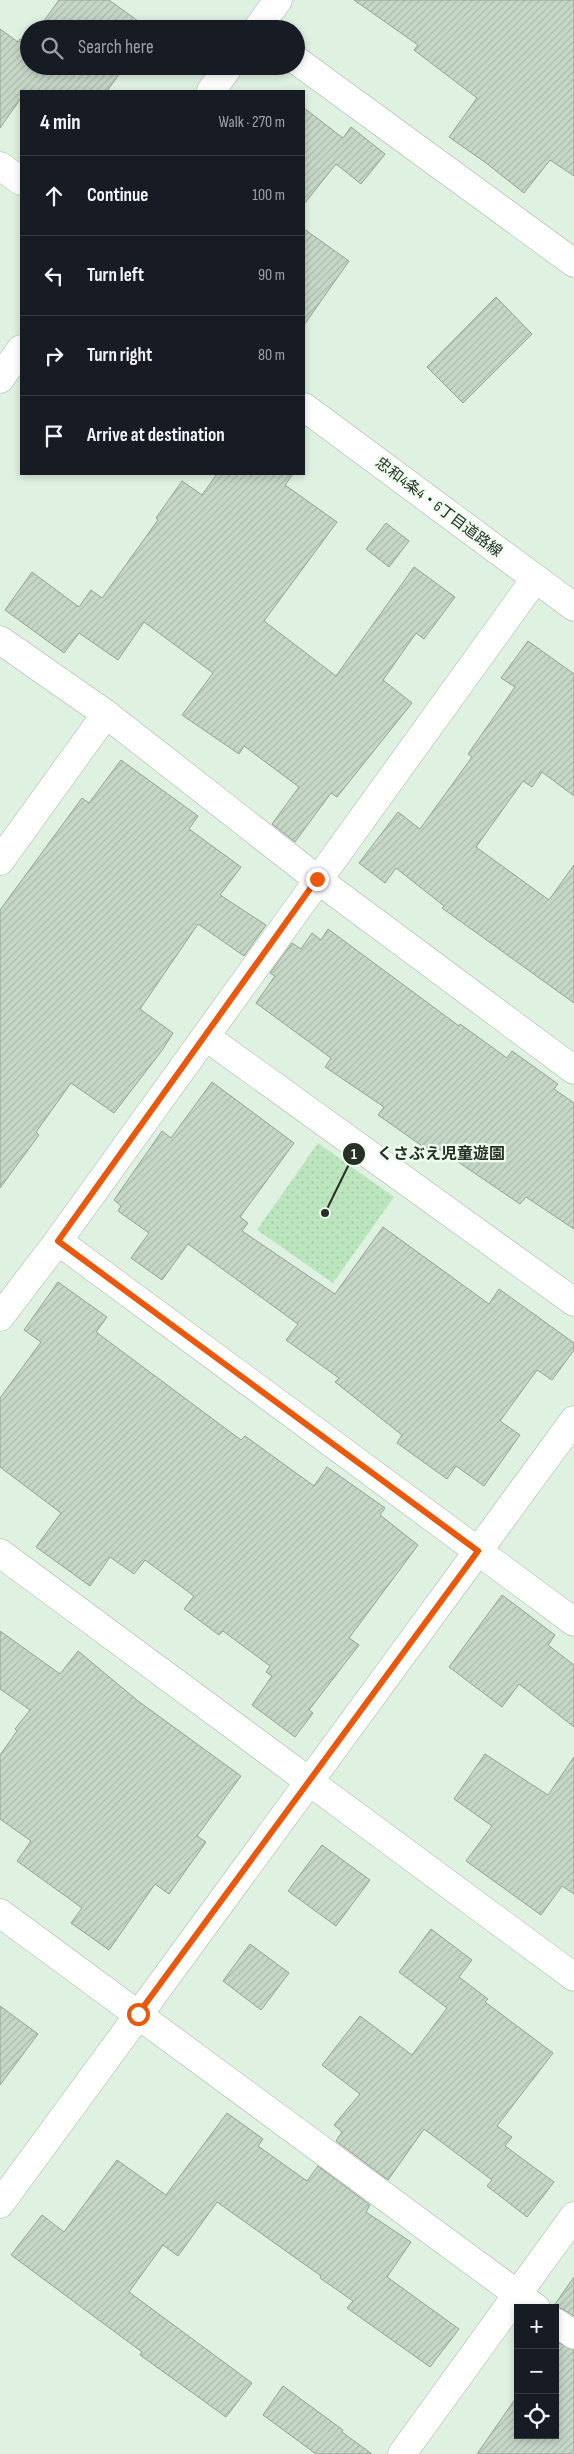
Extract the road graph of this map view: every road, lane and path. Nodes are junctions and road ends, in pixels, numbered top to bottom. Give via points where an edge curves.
1 (278, 0) edge
2 (264, 20) edge
3 (305, 67) edge
4 (223, 75) edge
5 (212, 90) edge
6 (0, 166) edge
7 (20, 180) edge
8 (574, 263) edge
9 (20, 350) edge
10 (0, 379) edge
11 (305, 408) edge
12 (535, 579) junction
13 (574, 607) edge
14 (0, 640) edge
15 (106, 714) junction
16 (0, 861) edge
17 (317, 879) junction
18 (206, 1037) junction
19 (574, 1070) edge
20 (58, 1241) junction
21 (574, 1302) edge
22 (0, 1317) edge
23 (574, 1420) edge
24 (478, 1551) junction
25 (0, 1553) edge
26 (574, 1622) edge
27 (309, 1781) junction
28 (0, 1913) edge
29 (574, 1977) edge
30 (138, 2014) junction
31 (0, 2204) edge
32 (574, 2216) edge
33 (527, 2301) edge
34 (559, 2325) edge
35 (574, 2335) edge
36 (402, 2454) edge

1 - 2 street
3 - 8 street
4 - 5 street
6 - 7 street
9 - 10 street
11 - 12 street, 忠和4条4・6丁目道路線
12 - 13 street, 忠和4条4・6丁目道路線
12 - 17 street
14 - 15 street
15 - 16 street
15 - 17 street
17 - 18 street
17 - 19 street
18 - 20 street
18 - 21 street
20 - 22 street
20 - 24 street
23 - 24 street
24 - 26 street
24 - 27 street
25 - 27 street
27 - 29 street
27 - 30 street
28 - 30 street
30 - 31 street
30 - 33 street
32 - 33 street
33 - 36 street
34 - 35 street

